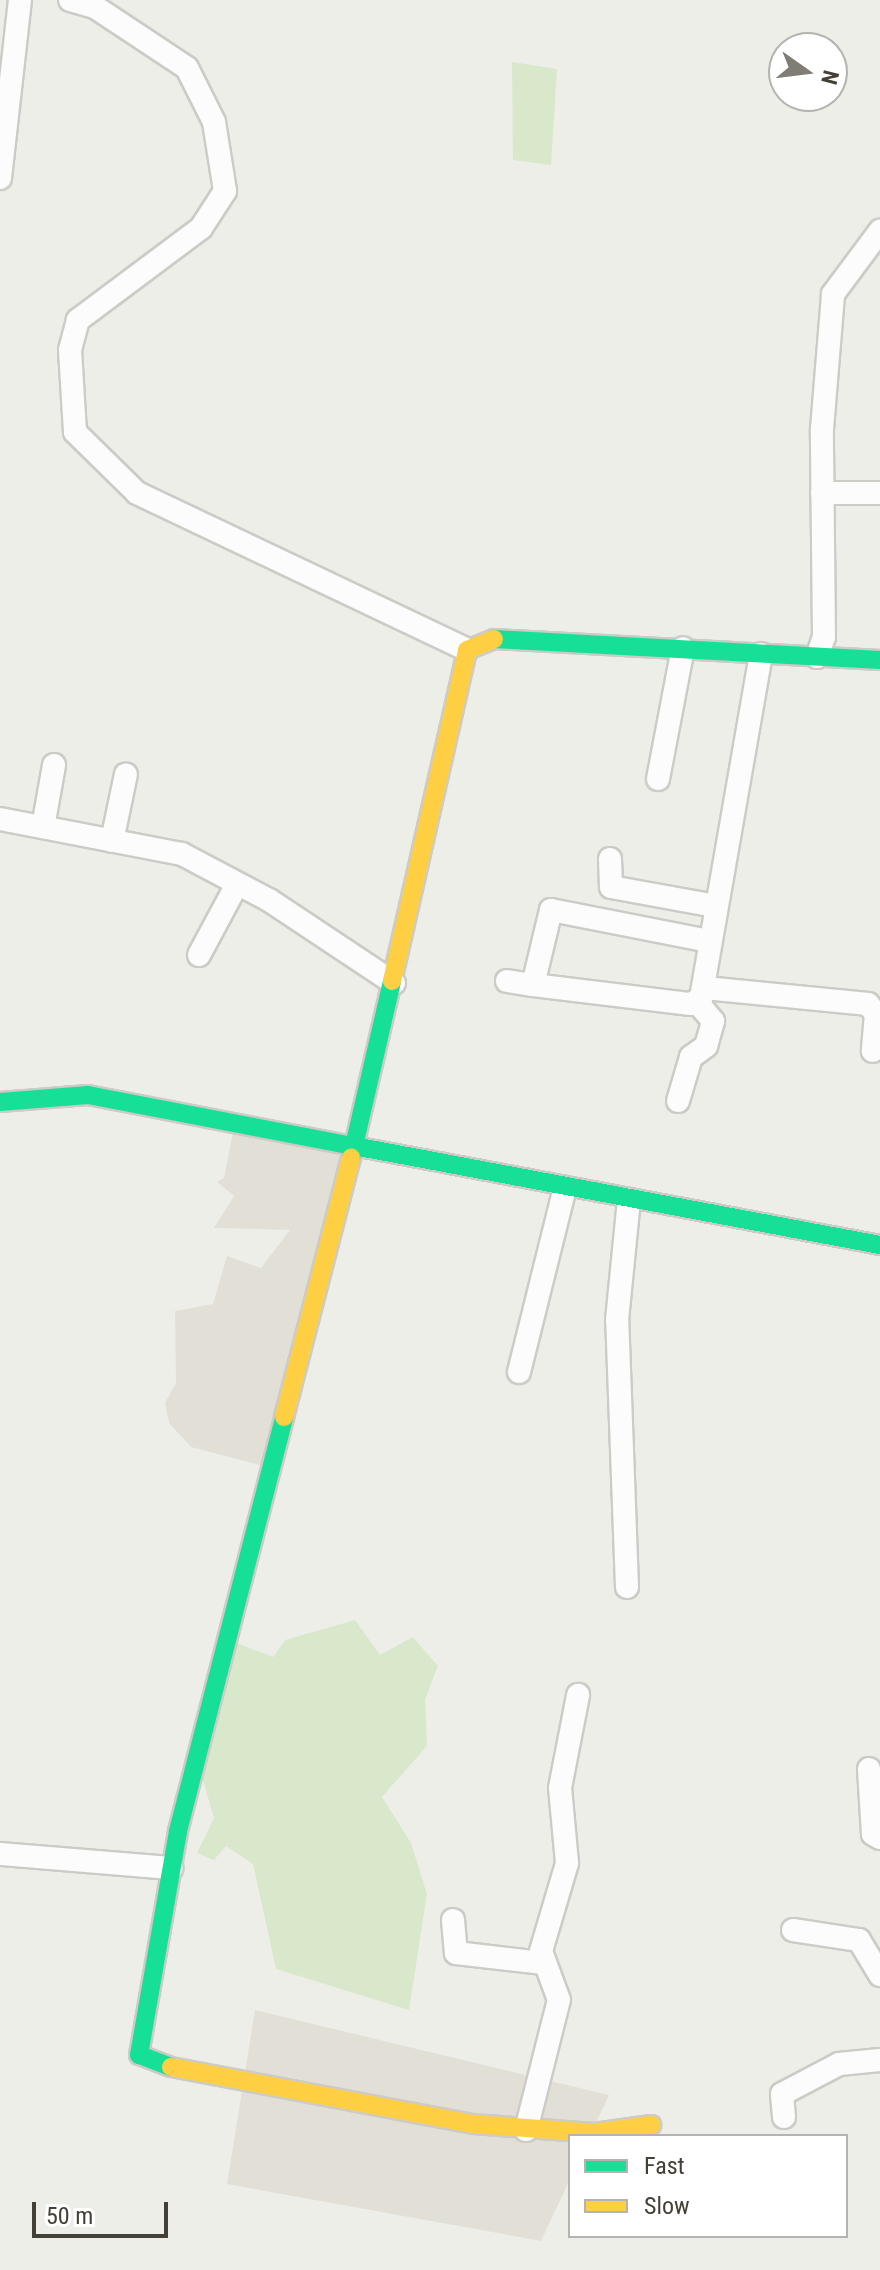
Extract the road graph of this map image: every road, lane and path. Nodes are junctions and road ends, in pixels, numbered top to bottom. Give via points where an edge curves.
1 (70, 0) edge
2 (19, 4) edge
3 (97, 4) edge
4 (0, 178) edge
5 (880, 231) edge
6 (822, 493) junction
7 (880, 493) edge
8 (683, 648) junction
9 (467, 650) junction
10 (761, 654) junction
11 (817, 657) junction
12 (880, 660) edge
13 (54, 765) dead end
14 (126, 774) dead end
15 (658, 779) dead end
16 (0, 819) edge
17 (43, 827) junction
18 (112, 841) junction
19 (610, 859) dead end
20 (237, 884) junction
21 (716, 906) junction
22 (709, 941) junction
23 (199, 955) dead end
24 (507, 981) dead end
25 (394, 983) junction
26 (533, 985) junction
27 (701, 995) junction
28 (873, 1051) dead end
29 (678, 1101) dead end
30 (0, 1102) edge
31 (354, 1146) junction
32 (565, 1188) junction
33 (629, 1200) junction
34 (880, 1245) edge
35 (519, 1372) dead end
36 (627, 1587) dead end
37 (578, 1695) dead end
38 (869, 1769) dead end
39 (880, 1838) edge
40 (0, 1854) edge
41 (171, 1868) junction
42 (453, 1920) dead end
43 (793, 1930) dead end
44 (543, 1963) junction
45 (880, 1975) edge
46 (880, 2060) edge
47 (784, 2117) dead end
48 (651, 2125) dead end
49 (526, 2130) junction

1 - 3 street
2 - 4 street
3 - 9 street via 163,49 198,83 223,153 225,191 191,237 78,320 70,350 75,432 137,493
5 - 6 street via 833,294
6 - 7 street
6 - 11 street via 824,637
8 - 9 street via 492,639
8 - 10 street
8 - 15 street
9 - 25 street
10 - 11 street
10 - 21 street
11 - 12 street
13 - 17 street
14 - 18 street
16 - 17 street
17 - 18 street
18 - 20 street via 182,854
19 - 21 street via 611,887
20 - 23 street
20 - 25 street
21 - 22 street
22 - 26 street via 551,910
22 - 27 street
24 - 26 street
25 - 31 street
26 - 27 street
27 - 28 street via 868,1004 876,1014
27 - 29 street via 713,1021 706,1046 691,1057
30 - 31 street via 88,1095
31 - 32 street
31 - 41 street
32 - 33 street
32 - 35 street
33 - 34 street
33 - 36 street via 617,1320
37 - 44 street via 560,1788 568,1855
38 - 39 street via 873,1834
40 - 41 street
41 - 49 street via 138,2039 144,2060
42 - 44 street via 456,1953
43 - 45 street via 859,1940
44 - 49 street via 559,2000
46 - 47 street via 839,2064 782,2094
48 - 49 street via 594,2133

